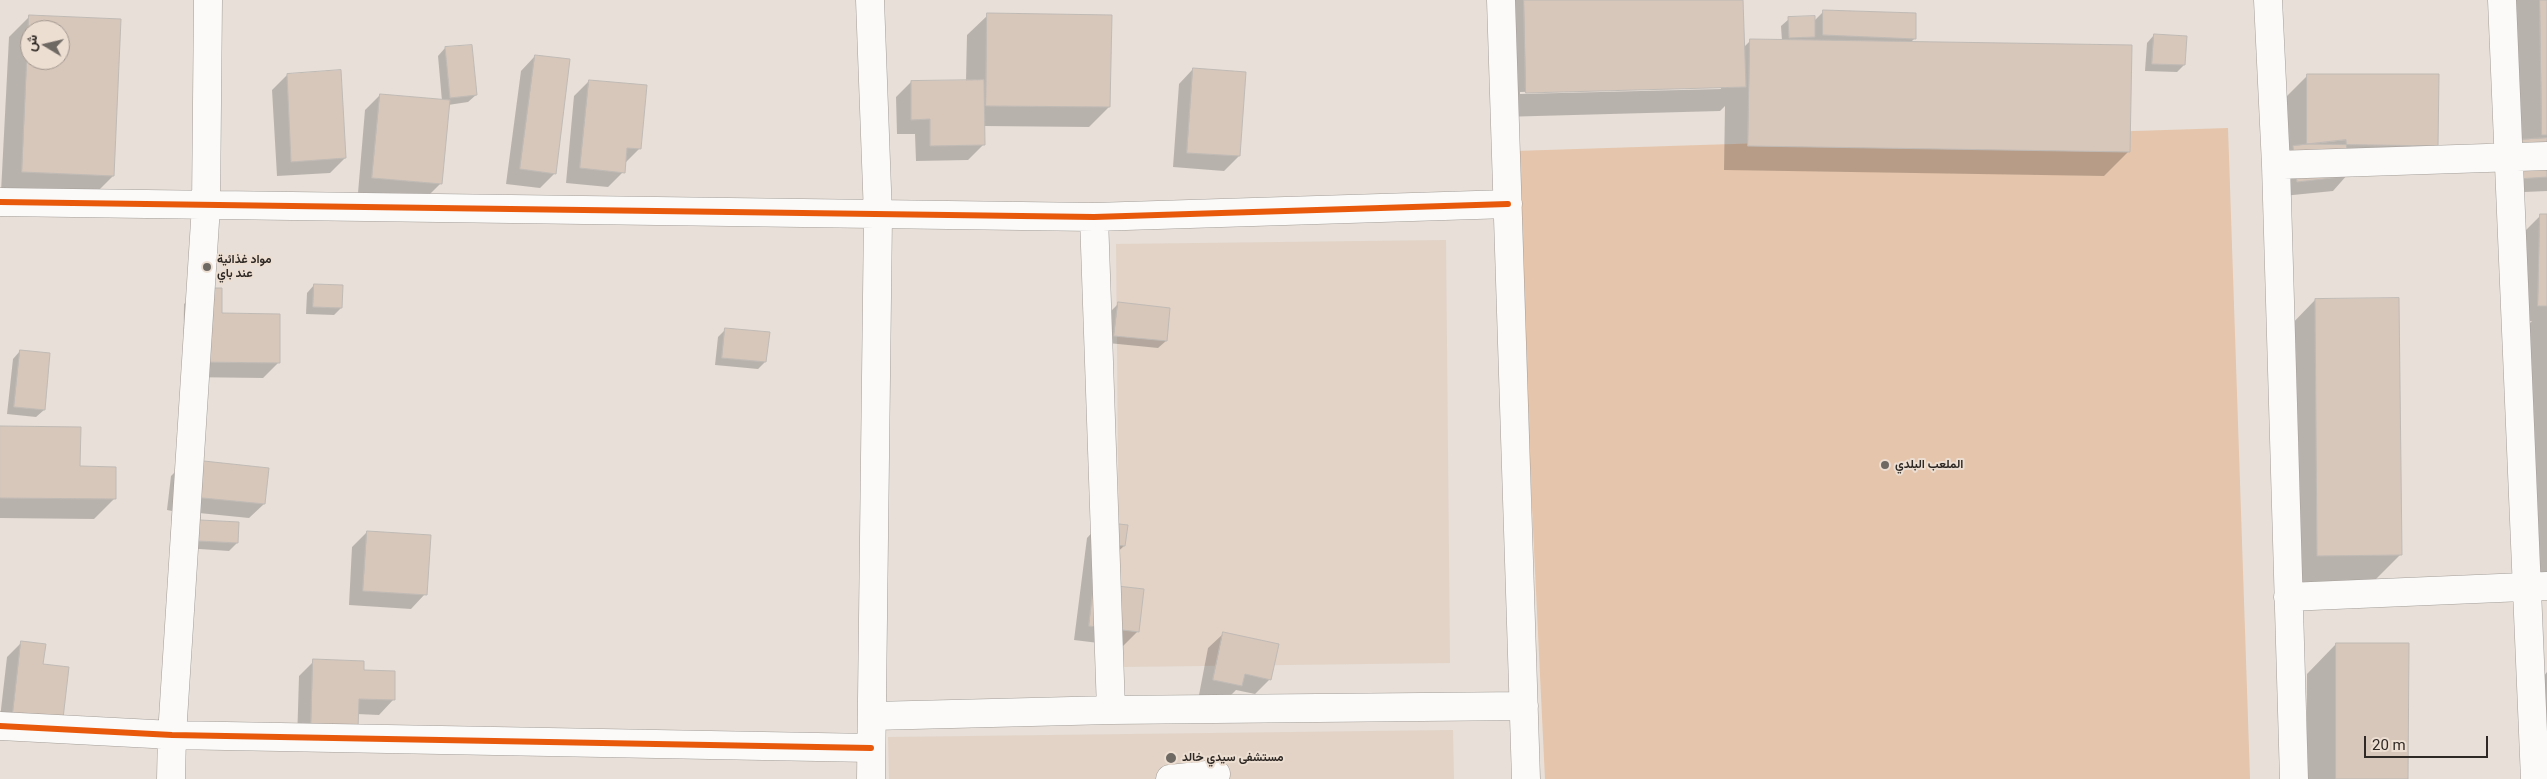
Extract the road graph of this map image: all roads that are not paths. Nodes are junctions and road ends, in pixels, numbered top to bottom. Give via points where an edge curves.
1 (208, 0) edge
2 (870, 0) edge
3 (1501, 0) edge
4 (2268, 0) edge
5 (2502, 0) edge
6 (2547, 156) edge
7 (2508, 157) junction
8 (2276, 165) junction
9 (0, 202) edge
10 (1508, 204) junction
11 (206, 206) junction
12 (878, 216) junction
13 (1094, 217) junction
14 (2537, 587) edge
15 (2288, 597) junction
16 (1524, 706) junction
17 (1111, 710) junction
18 (873, 716) junction
19 (0, 726) edge
20 (172, 735) junction
21 (871, 748) junction
22 (1216, 774) dead end
23 (171, 779) edge
24 (870, 779) edge
25 (1170, 779) edge
26 (1526, 779) edge
27 (2294, 779) edge
28 (2535, 779) edge

1 - 11 street
2 - 12 street
3 - 10 street
4 - 8 street
5 - 7 street
6 - 7 street
7 - 8 street
7 - 14 street
8 - 15 street
9 - 11 street
10 - 13 street
10 - 16 street
11 - 12 street
11 - 20 street
12 - 13 street
12 - 18 street
13 - 17 street
14 - 15 street
14 - 28 street
15 - 27 street
16 - 17 street
16 - 26 street
17 - 18 street
18 - 21 street
19 - 20 street
20 - 21 street
20 - 23 street
21 - 24 street
22 - 25 street

